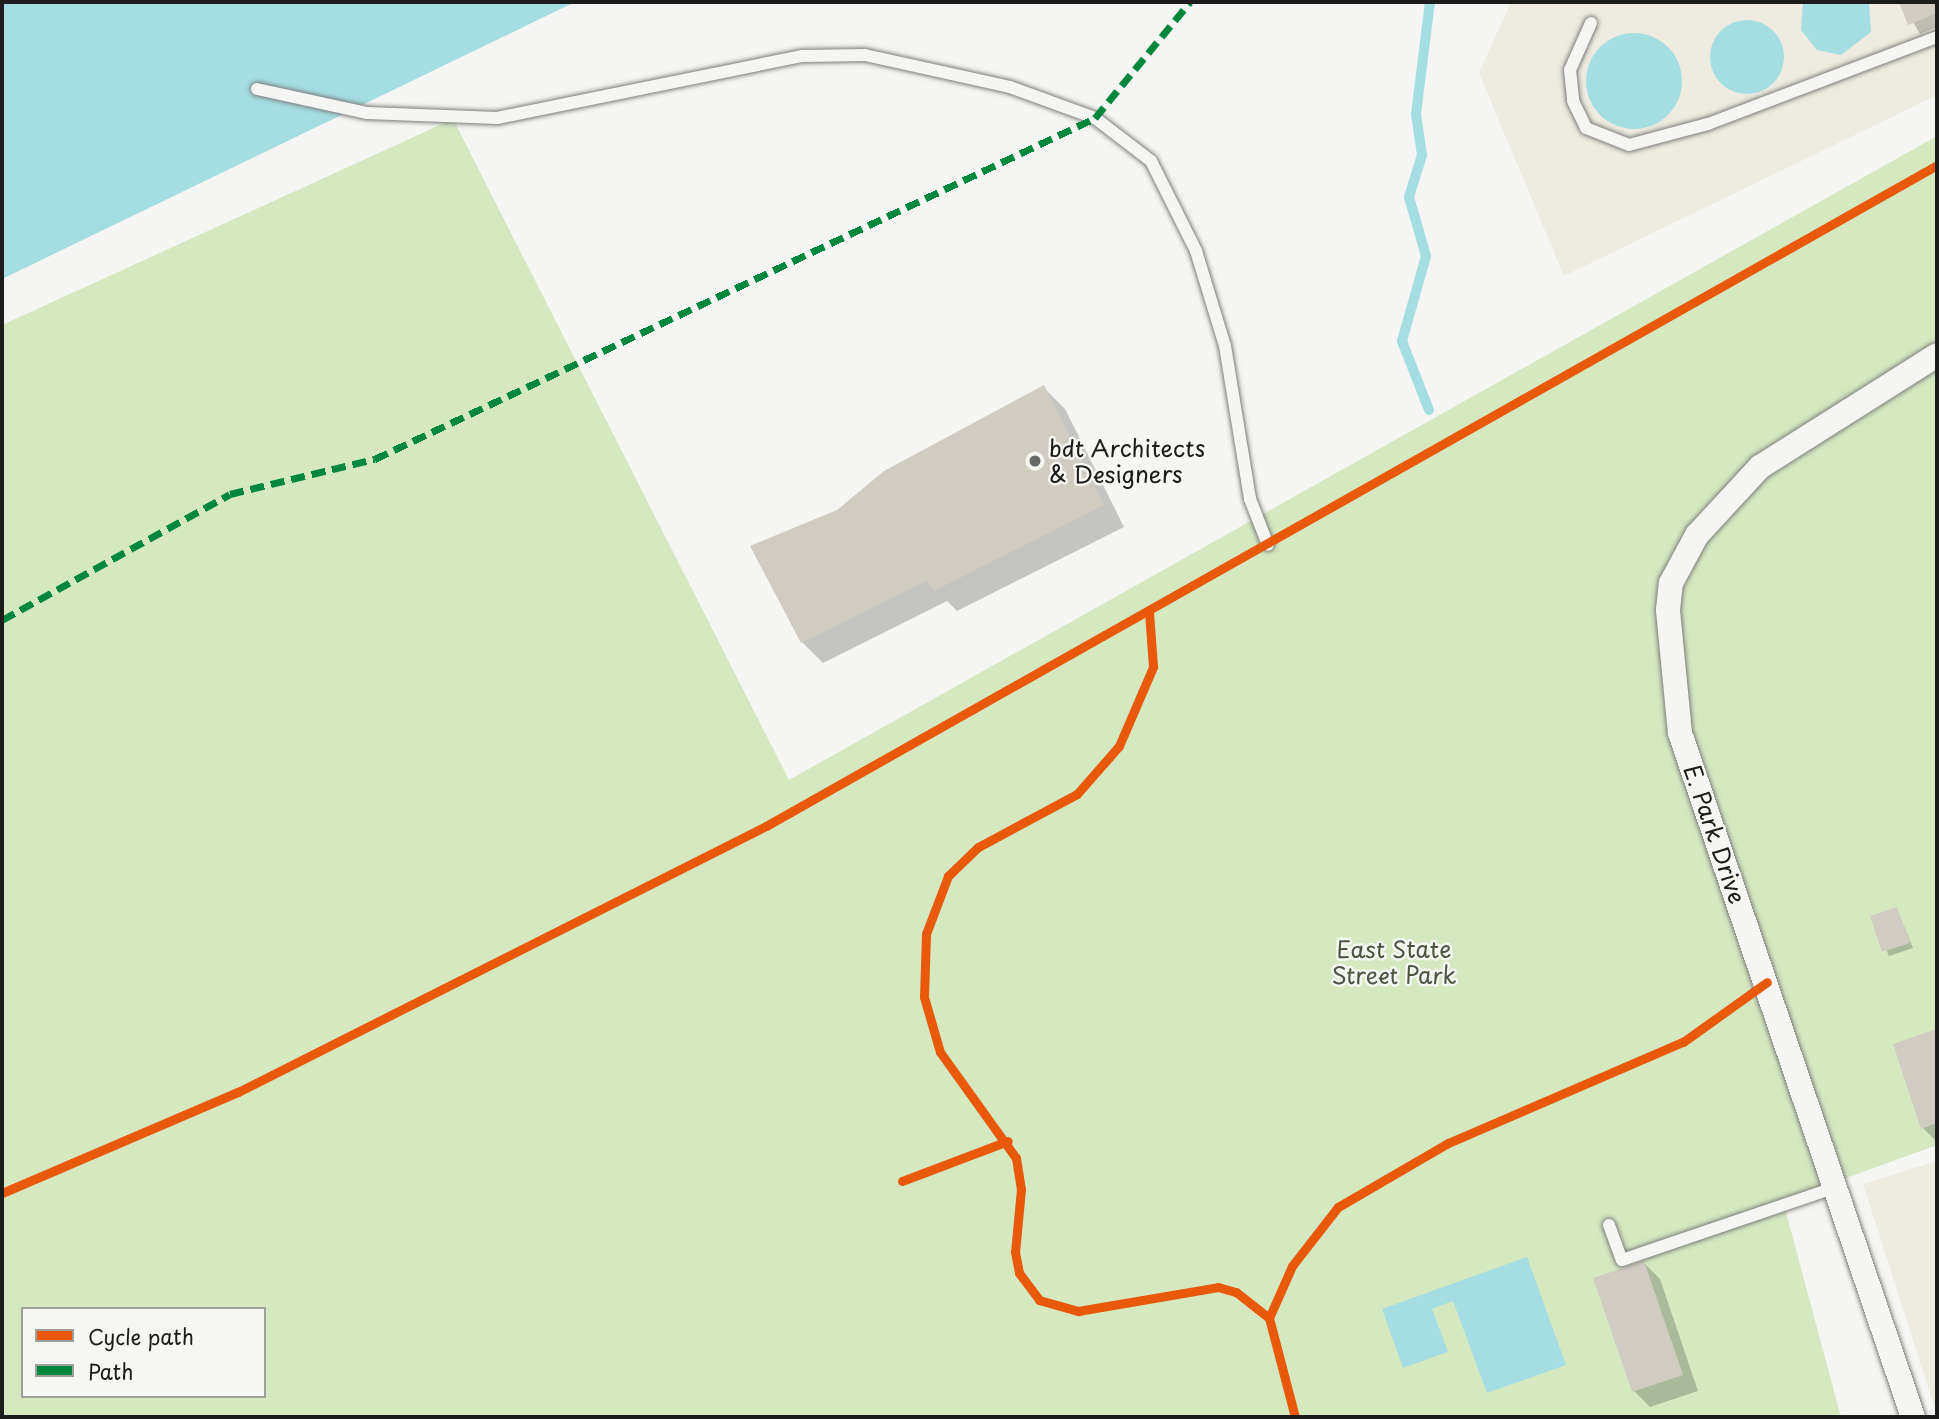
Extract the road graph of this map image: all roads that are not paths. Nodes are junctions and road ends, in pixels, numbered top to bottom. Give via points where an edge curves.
1 (1591, 23) dead end
2 (1937, 37) edge
3 (257, 89) dead end
4 (1937, 355) edge
5 (1268, 545) dead end
6 (1836, 1187) junction
7 (1609, 1225) dead end
8 (1913, 1417) edge

1 - 2 lane via 1570,70 1573,102 1586,128 1629,145 1708,124
3 - 5 lane via 367,113 497,118 803,56 865,55 1010,87 1095,118 1151,161 1192,239 1225,346 1250,499
4 - 6 street, E. Park Drive via 1760,467 1697,536 1671,583 1668,610 1680,733
6 - 7 lane via 1622,1260
6 - 8 street, E. Park Drive

